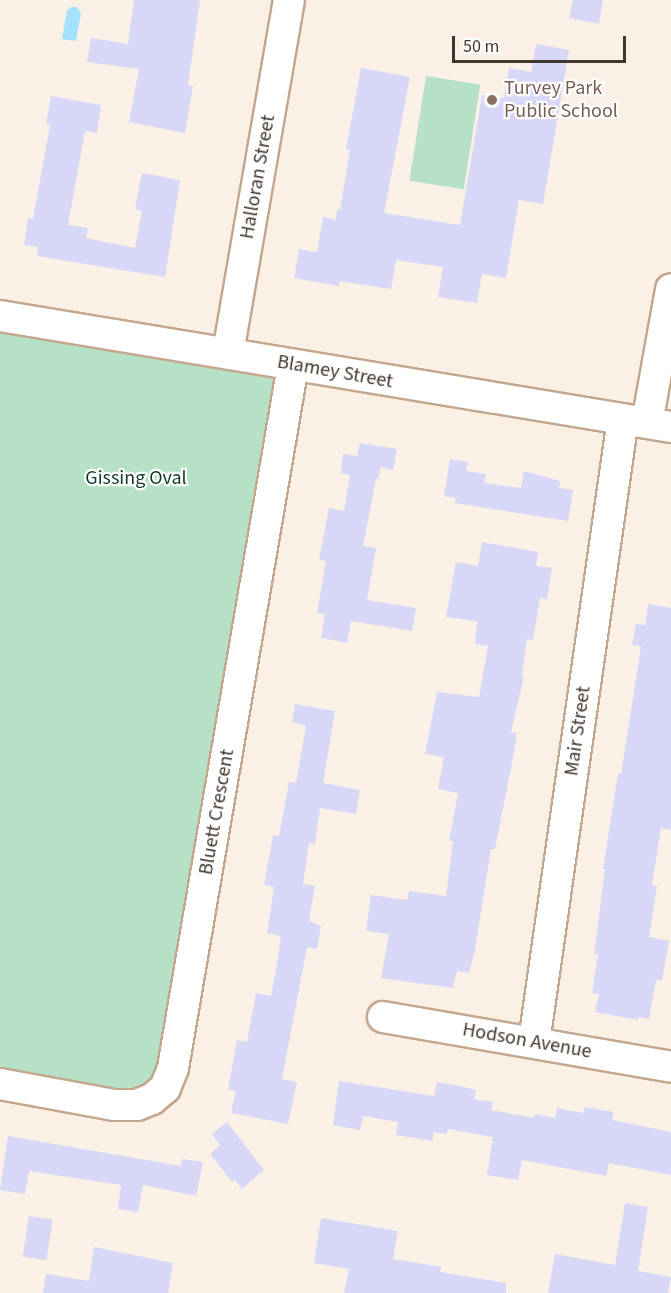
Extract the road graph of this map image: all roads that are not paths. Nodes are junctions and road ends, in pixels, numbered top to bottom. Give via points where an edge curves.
1 (289, 0) edge
2 (671, 289) edge
3 (0, 316) edge
4 (228, 353) junction
5 (293, 365) junction
6 (647, 423) edge
7 (383, 1017) dead end
8 (534, 1042) junction
9 (671, 1067) edge
10 (0, 1084) edge

1 - 4 street, Halloran Street
2 - 6 street, Mair Street
3 - 4 street, Blamey Street
4 - 5 street, Blamey Street
5 - 6 street, Blamey Street
5 - 10 street, Bluett Crescent via 173,1068 165,1088 137,1105 114,1105
6 - 8 street, Mair Street
7 - 8 street, Hodson Avenue
8 - 9 street, Hodson Avenue

